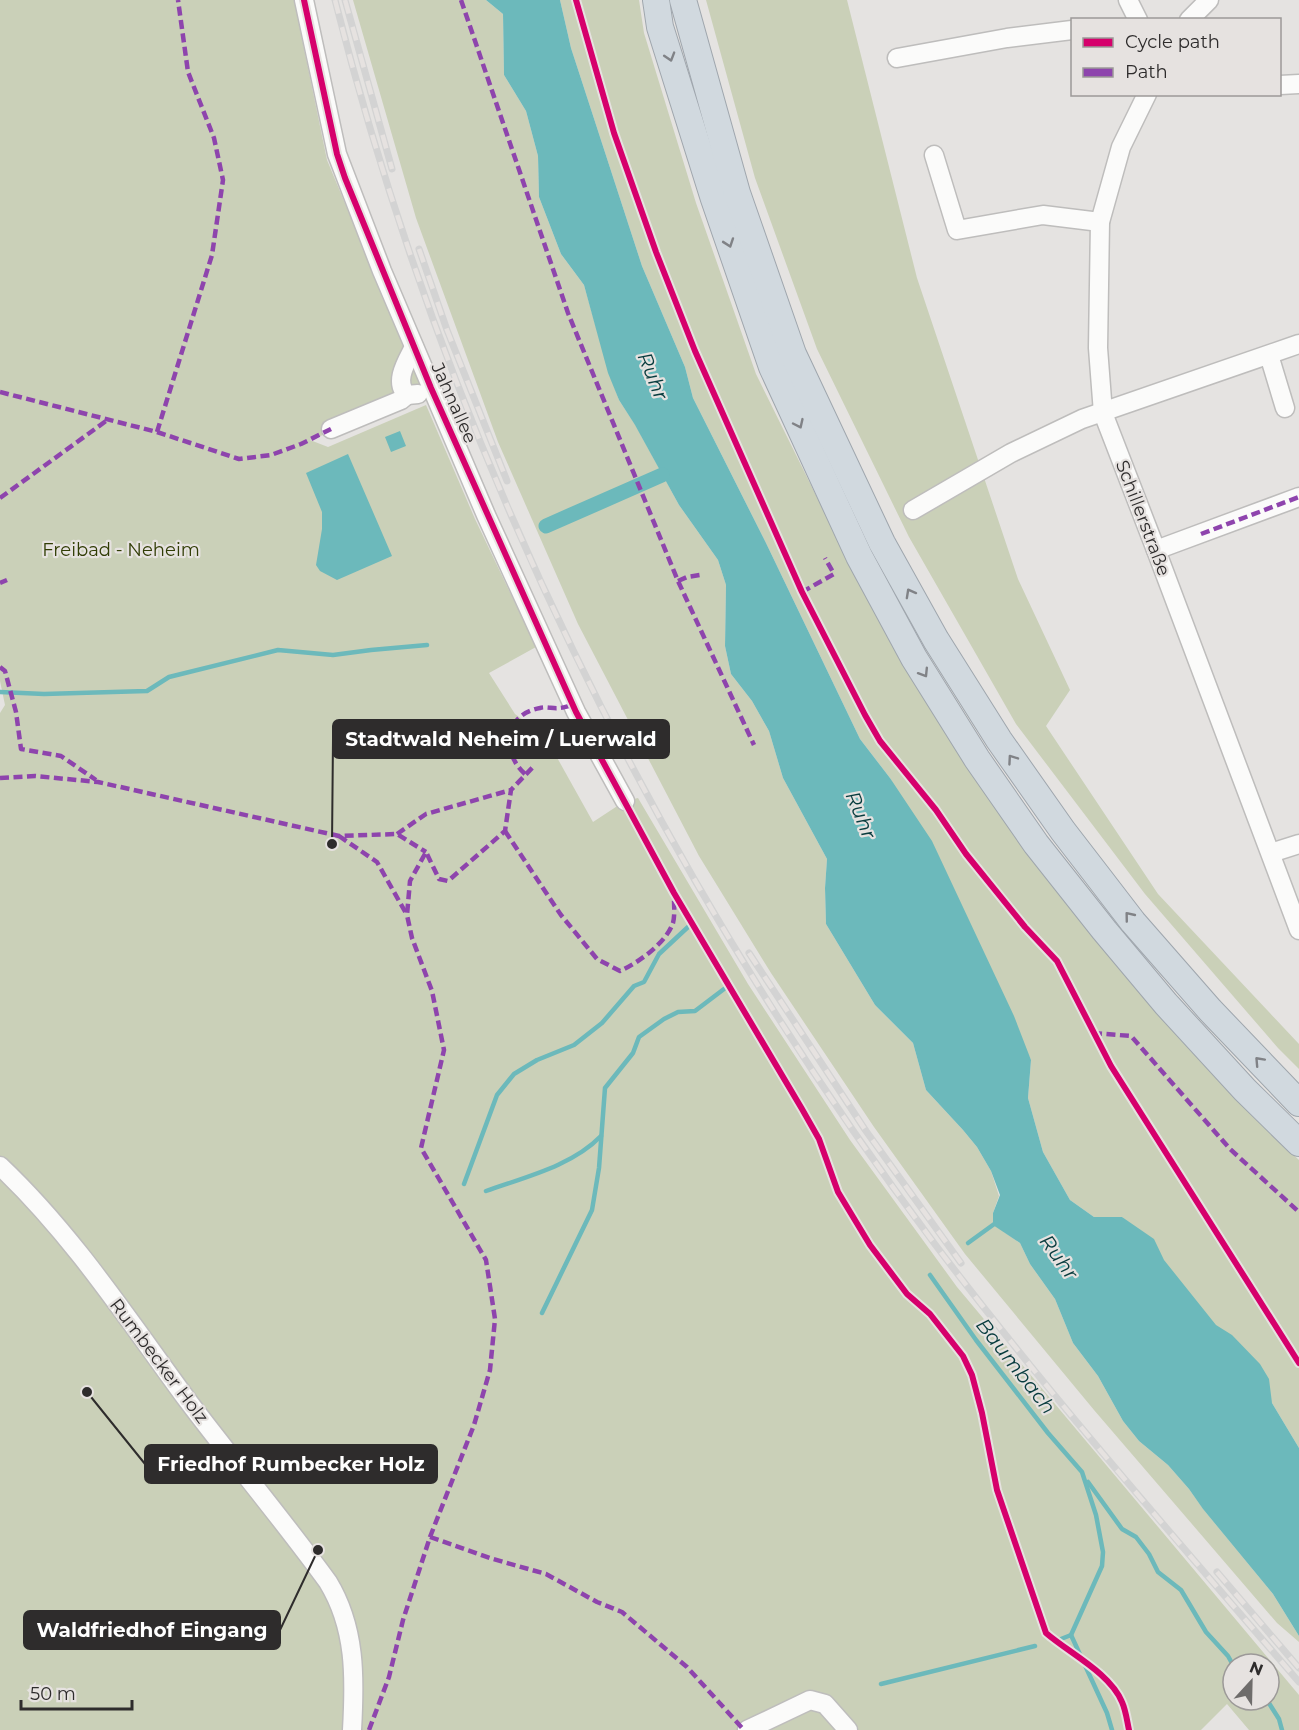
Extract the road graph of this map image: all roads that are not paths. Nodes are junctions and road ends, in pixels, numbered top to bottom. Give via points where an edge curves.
1 (304, 0) edge
2 (656, 0) edge
3 (683, 0) edge
4 (1128, 0) edge
5 (1209, 0) edge
6 (1136, 18) edge
7 (1191, 18) edge
8 (1071, 30) edge
9 (897, 58) dead end
10 (1299, 84) edge
11 (1281, 85) edge
12 (1146, 96) edge
13 (934, 155) dead end
14 (1100, 222) junction
15 (1299, 344) edge
16 (414, 347) junction
17 (1269, 355) junction
18 (431, 388) junction
19 (407, 395) junction
20 (1285, 408) dead end
21 (1102, 413) junction
22 (331, 429) dead end
23 (1299, 497) edge
24 (913, 510) dead end
25 (1156, 550) junction
26 (625, 801) dead end
27 (1299, 844) edge
28 (1271, 853) junction
29 (1299, 930) edge
30 (1299, 1103) edge
31 (1299, 1143) edge
32 (0, 1166) edge
33 (352, 1730) edge
34 (747, 1730) edge
35 (848, 1730) edge

1 - 16 street, Jahnallee via 337,154
2 -> 31 highway via 660,27 714,199 772,367 859,556 914,658 1023,825 1104,930 1166,1004
30 -> 3 highway via 1133,922 999,740 936,640 882,543 794,354 737,193
4 - 6 street
5 - 7 street
8 - 9 street
10 - 11 street
12 - 14 street, Schillerstraße via 1121,147
13 - 14 street via 957,230 1042,215
14 - 21 street, Schillerstraße via 1098,348
15 - 17 street
16 - 18 street, Jahnallee
16 - 19 street via 400,382
17 - 20 street
17 - 21 street
18 - 19 street
18 - 26 street, Jahnallee via 576,712
19 - 22 street
21 - 24 street via 1011,453
21 - 25 street, Schillerstraße
23 - 25 street
25 - 28 street, Schillerstraße
27 - 28 street
28 - 29 street, Schillerstraße
32 - 33 street, Rumbecker Holz via 86,1263 328,1582 344,1614 350,1638 354,1679
34 - 35 street via 810,1700 825,1704

